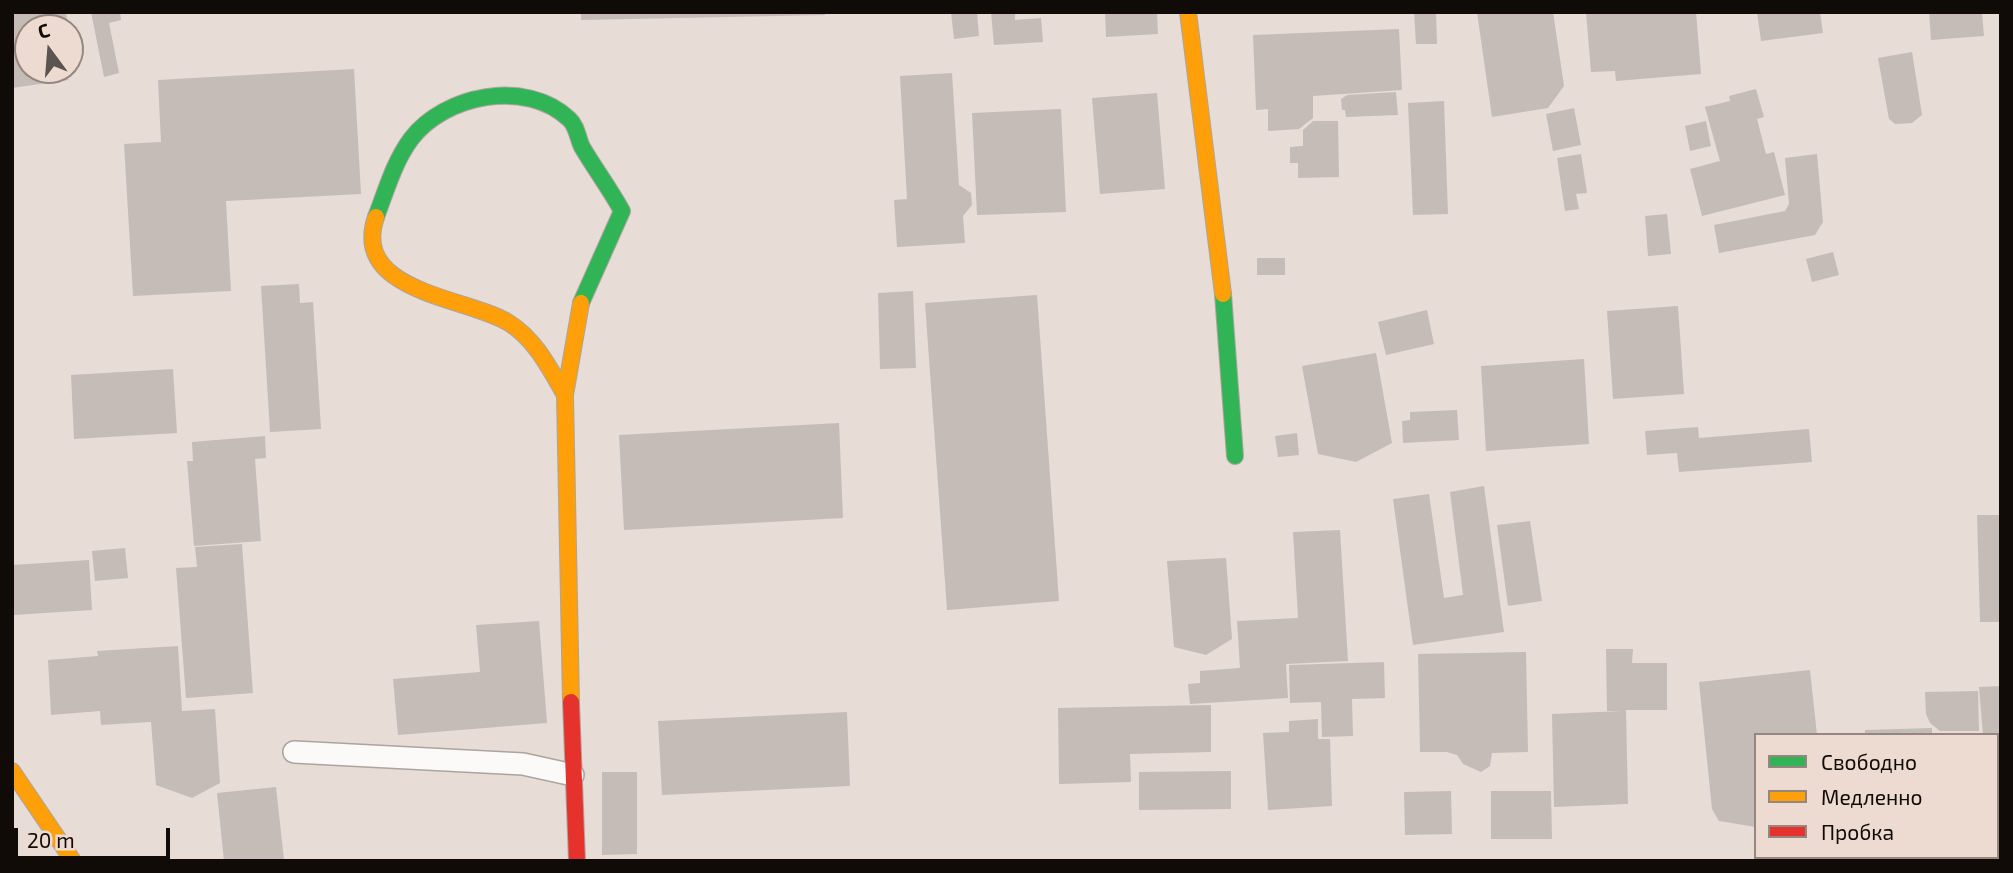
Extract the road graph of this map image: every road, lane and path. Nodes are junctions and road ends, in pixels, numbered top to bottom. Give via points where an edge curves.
1 (1188, 12) edge
2 (565, 395) junction
3 (1235, 456) dead end
4 (294, 752) dead end
5 (12, 771) edge
6 (573, 775) junction
7 (73, 861) edge
8 (577, 861) edge

1 - 3 street via 1219,244
2 - 2 street via 542,359 506,321 428,294 378,260 372,248 370,238 389,179 413,137 441,112 478,99 534,99 571,120 622,211 582,296
2 - 6 street
4 - 6 lane via 523,764
5 - 7 street
6 - 8 street

